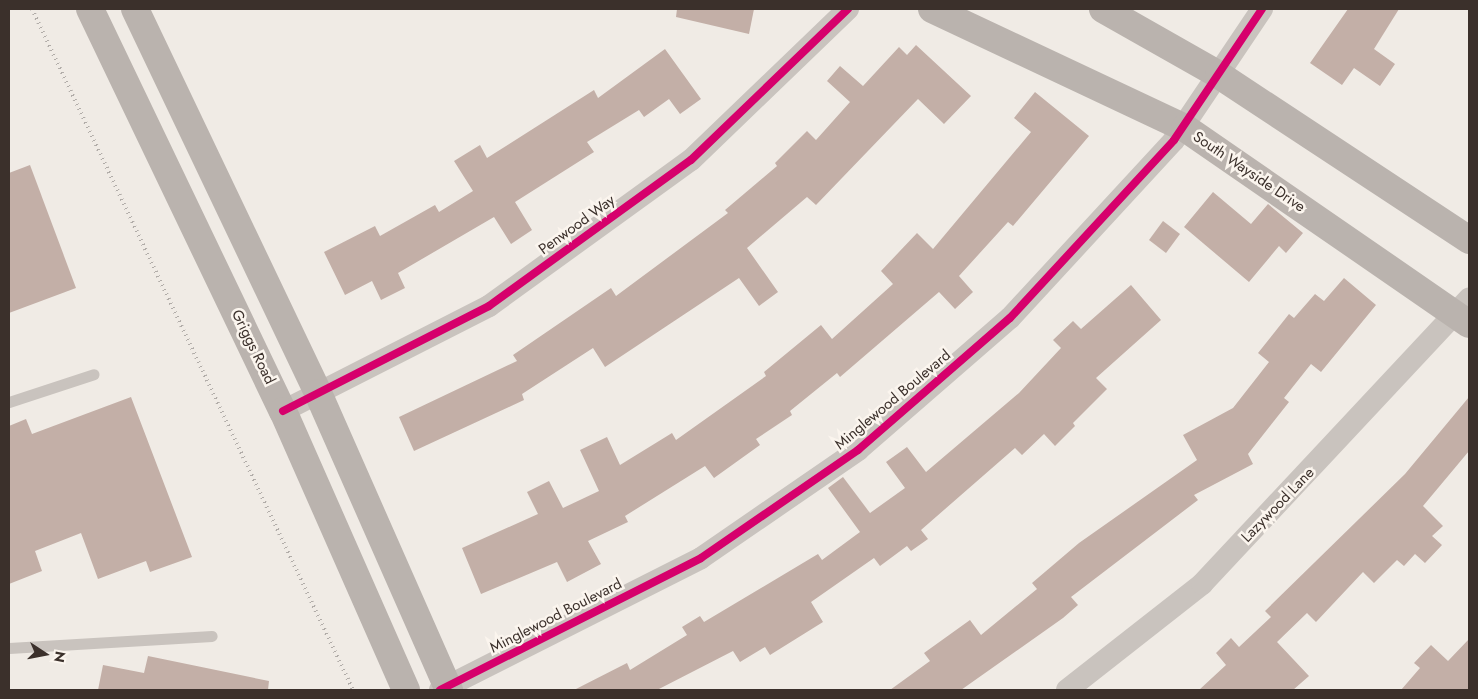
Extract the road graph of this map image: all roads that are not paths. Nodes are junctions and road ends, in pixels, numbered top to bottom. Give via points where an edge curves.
1 (90, 9) edge
2 (135, 9) edge
3 (848, 9) edge
4 (932, 9) edge
5 (1104, 9) edge
6 (1262, 9) edge
7 (1219, 75) junction
8 (1185, 128) junction
9 (1469, 240) edge
10 (1466, 313) edge
11 (94, 374) dead end
12 (318, 394) junction
13 (9, 402) edge
14 (283, 410) junction
15 (212, 636) dead end
16 (9, 648) edge
17 (446, 689) edge
18 (406, 690) edge
19 (1067, 690) edge

1 - 14 main road, Griggs Road
2 - 12 main road
3 - 12 street, Penwood Way via 691,160 489,306
4 - 8 main road, South Wayside Drive
5 - 7 main road
6 - 7 street, Minglewood Boulevard
7 - 8 street, Minglewood Boulevard
7 - 9 main road
8 - 10 main road, South Wayside Drive
8 - 17 street, Minglewood Boulevard via 1010,318 858,450 700,558
10 - 19 street, Lazywood Lane via 1202,584
11 - 13 lane
12 - 14 street, Penwood Way
12 - 17 main road
14 - 18 main road, Griggs Road
15 - 16 lane

